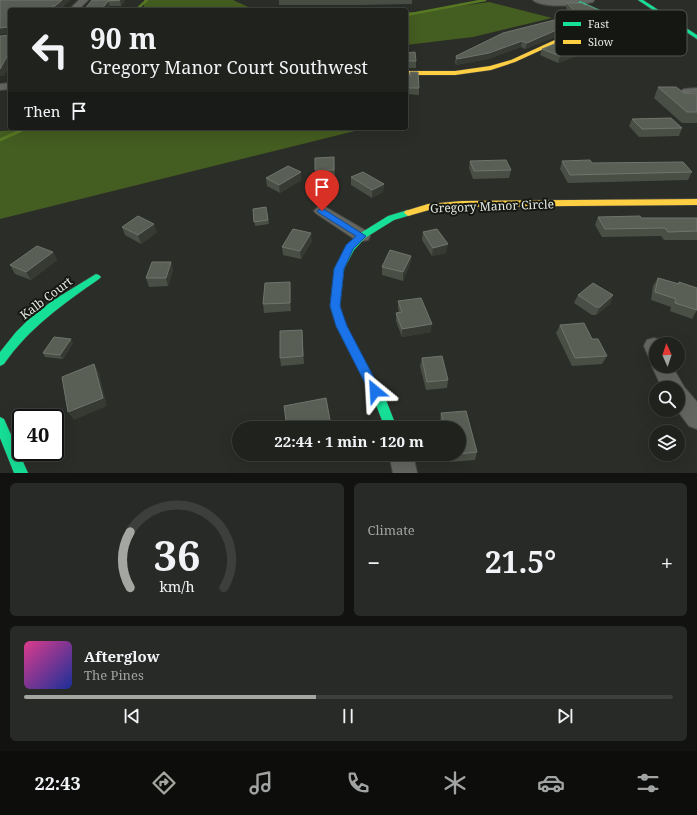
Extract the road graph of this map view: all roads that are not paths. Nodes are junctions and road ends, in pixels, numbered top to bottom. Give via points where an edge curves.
1 (84, 0) edge
2 (537, 0) edge
3 (590, 0) edge
4 (640, 0) edge
5 (580, 2) junction
6 (75, 8) edge
7 (597, 10) edge
8 (655, 10) edge
9 (687, 31) edge
10 (697, 37) edge
11 (555, 42) edge
12 (408, 74) edge
13 (697, 90) edge
14 (697, 102) edge
15 (697, 202) edge
16 (322, 211) dead end
17 (362, 236) junction
18 (96, 277) dead end
19 (0, 361) edge
20 (685, 403) edge
21 (697, 419) edge
22 (388, 421) edge
23 (0, 423) edge
24 (402, 461) edge
25 (21, 473) edge
26 (405, 473) edge

1 - 6 street
2 - 5 street
3 - 5 street
4 - 8 street
5 - 7 street
9 - 10 street
11 - 12 street via 505,64 486,69 447,74
13 - 14 lane via 686,91
15 - 17 street, Gregory Manor Circle via 462,204 428,207 391,218
16 - 17 street
17 - 22 street, Gregory Manor Circle via 350,248 339,269 335,306 341,326
18 - 19 street, Kalb Court via 29,323
20 - 21 street
23 - 25 street
24 - 26 street

